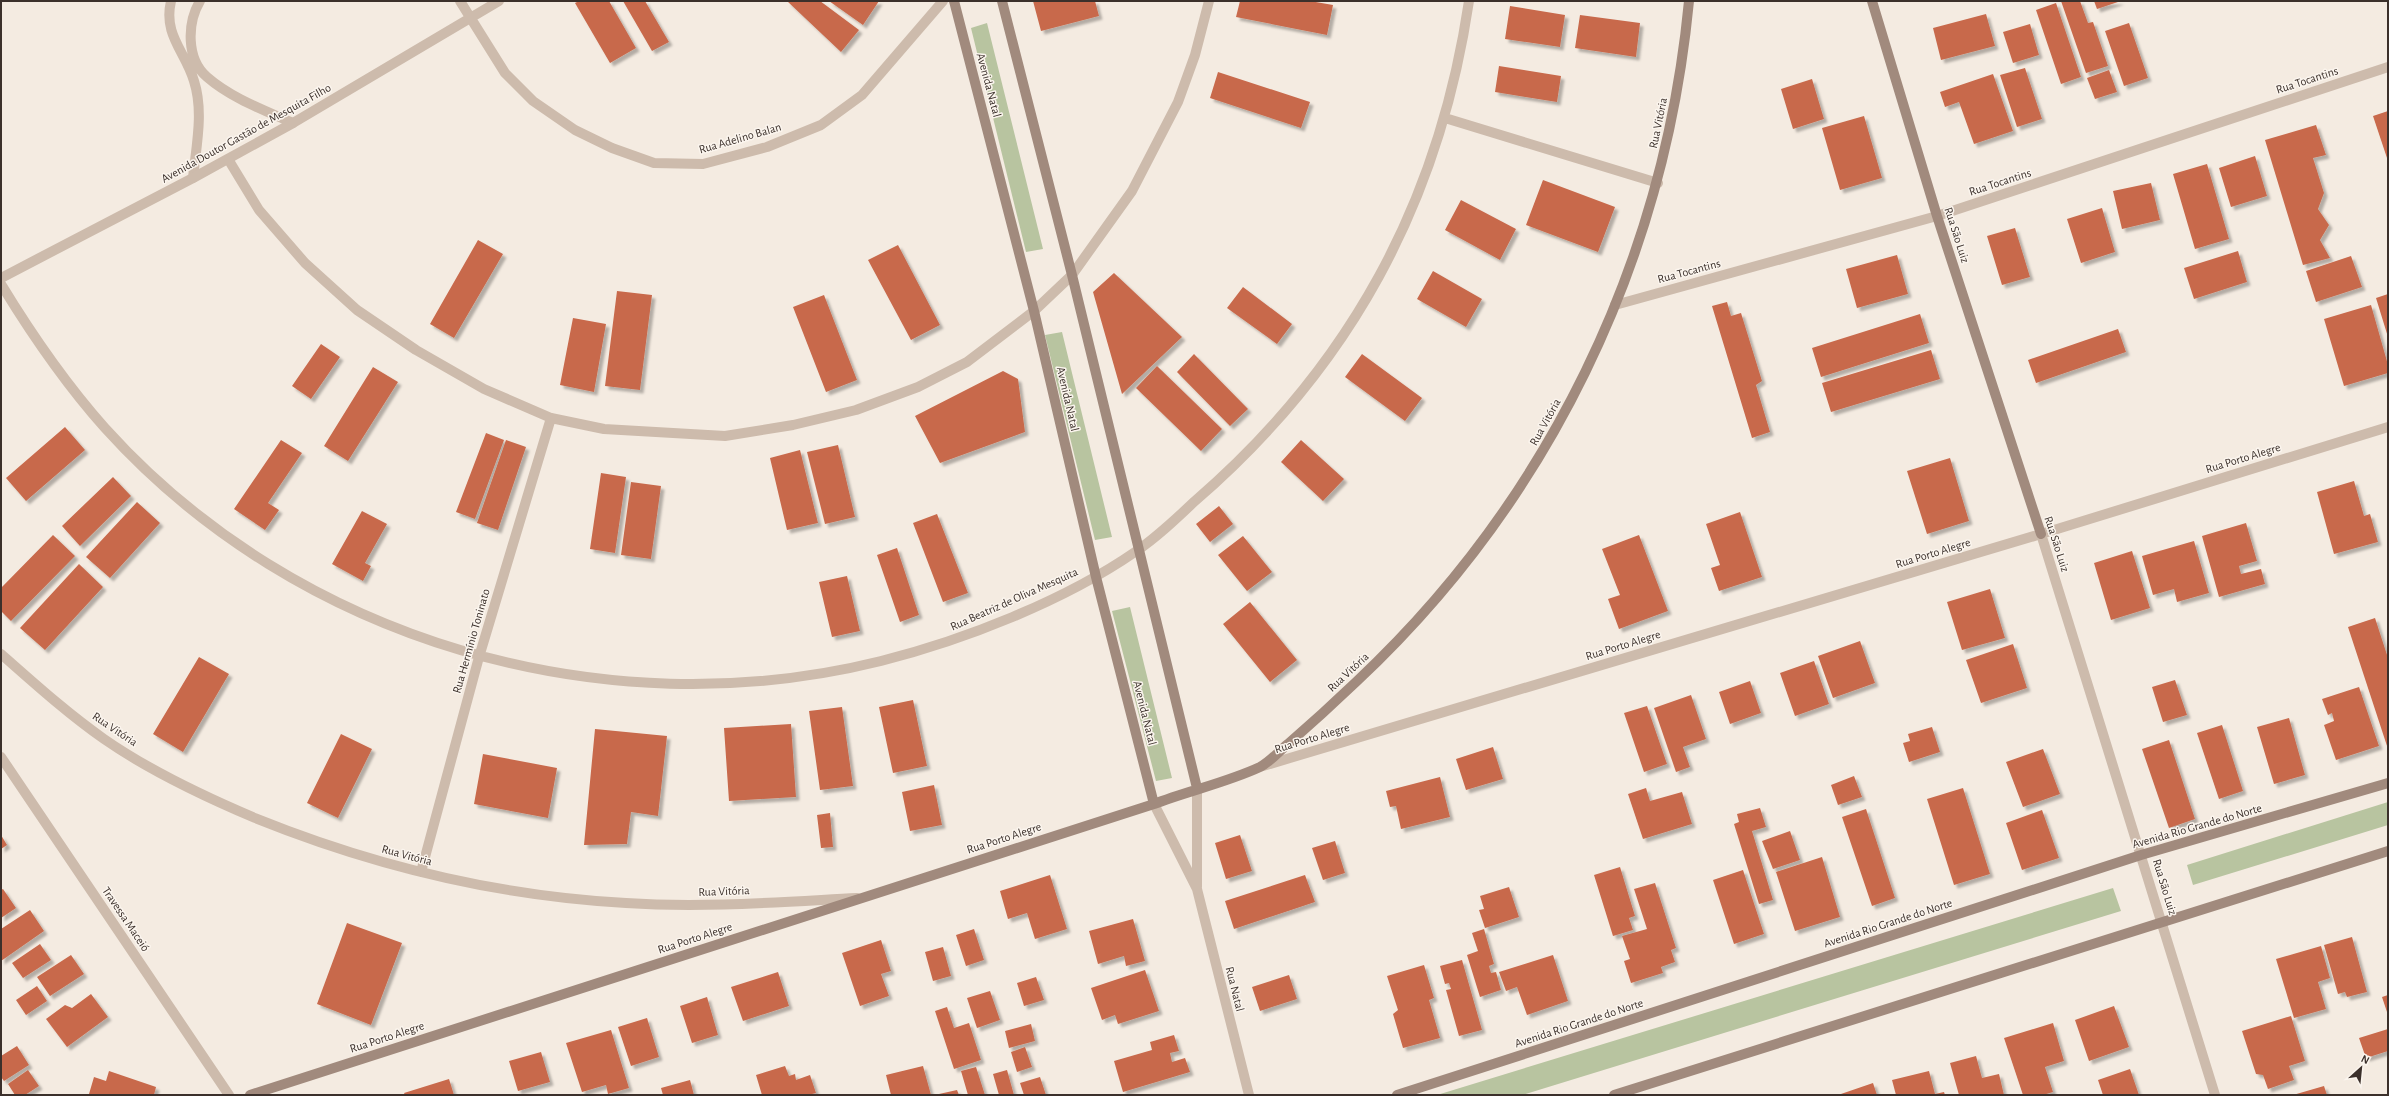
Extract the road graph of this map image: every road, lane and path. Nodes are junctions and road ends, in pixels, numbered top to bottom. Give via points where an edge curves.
1 (171, 1) edge
2 (200, 1) edge
3 (460, 1) edge
4 (499, 1) edge
5 (943, 1) edge
6 (954, 1) edge
7 (1002, 1) edge
8 (1209, 1) edge
9 (1469, 1) edge
10 (1689, 1) edge
11 (1872, 1) edge
12 (470, 17) junction
13 (2388, 67) edge
14 (1445, 118) junction
15 (293, 123) junction
16 (228, 159) junction
17 (192, 178) junction
18 (1658, 183) junction
19 (1937, 216) junction
20 (1072, 275) junction
21 (1, 278) edge
22 (1, 284) edge
23 (1615, 306) junction
24 (1034, 311) junction
25 (551, 418) junction
26 (2388, 427) edge
27 (2041, 534) junction
28 (1138, 550) junction
29 (1096, 577) junction
30 (1, 654) edge
31 (480, 657) junction
32 (1, 757) edge
33 (1262, 766) junction
34 (2388, 783) edge
35 (1197, 788) junction
36 (1154, 804) junction
37 (2388, 851) edge
38 (2141, 855) junction
39 (421, 872) junction
40 (1197, 889) junction
41 (861, 898) junction
42 (2161, 921) junction
43 (229, 1095) edge
44 (250, 1095) edge
45 (1249, 1095) edge
46 (1398, 1095) edge
47 (1614, 1095) edge
48 (2215, 1095) edge

1 - 17 street via 168,16 172,33 194,81 200,109
2 - 15 street via 191,25 190,41 193,54 205,76 241,99
3 - 12 street, Rua Adelino Balan
4 - 12 street, Avenida Doutor Gastão de Mesquita Filho
5 - 12 street, Rua Adelino Balan via 862,95 821,125 767,147 703,164 654,162 612,148 575,130 533,101 505,73
6 - 24 street, Avenida Natal
7 - 20 street
8 - 20 street via 1195,55 1178,102 1156,146 1128,197
9 - 14 street, Rua Beatriz de Oliva Mesquita via 1459,62
10 - 18 street, Rua Vitória via 1674,115
11 - 19 street, Rua São Luiz
12 - 15 street, Avenida Doutor Gastão de Mesquita Filho
13 - 19 street, Rua Tocantins
14 - 18 street
14 - 28 street, Rua Beatriz de Oliva Mesquita via 1404,230 1376,283 1341,340 1311,382 1267,434 1230,471
15 - 16 street, Avenida Doutor Gastão de Mesquita Filho
16 - 17 street, Avenida Doutor Gastão de Mesquita Filho
16 - 25 street via 258,210 305,263 357,310 416,350 484,389
17 - 21 street, Avenida Doutor Gastão de Mesquita Filho
18 - 23 street, Rua Vitória
19 - 23 street, Rua Tocantins
19 - 27 street, Rua São Luiz
20 - 24 street
20 - 28 street
22 - 31 street, Rua Beatriz de Oliva Mesquita via 29,331 66,382 107,430 152,475 200,516 251,553 361,614 420,638
23 - 33 street, Rua Vitória via 1584,378 1547,447 1500,518 1449,586 1391,649
24 - 25 street via 967,362 918,387 856,410 793,425 725,436 604,429
24 - 29 street, Avenida Natal
25 - 31 street, Rua Hermínio Toninato
26 - 27 street, Rua Porto Alegre
27 - 33 street, Rua Porto Alegre
27 - 38 street, Rua São Luiz
28 - 29 street, Rua Beatriz de Oliva Mesquita
28 - 35 street
29 - 31 street, Rua Beatriz de Oliva Mesquita via 974,633 915,653 854,668 792,679 666,685 611,681 541,671
29 - 36 street, Avenida Natal
30 - 39 street, Rua Vitória via 47,695 104,739 163,775 226,806 289,832 354,854
31 - 39 street, Rua Hermínio Toninato
32 - 43 street, Travessa Maceió
33 - 35 street, Rua Porto Alegre
34 - 38 street, Avenida Rio Grande do Norte
35 - 36 street, Rua Porto Alegre
35 - 40 street, Rua Natal
36 - 40 street, Rua Natal
36 - 41 street, Rua Porto Alegre
37 - 42 street
38 - 42 street, Rua São Luiz
38 - 46 street, Avenida Rio Grande do Norte
39 - 41 street, Rua Vitória via 489,887 557,897 627,903 696,905
40 - 45 street, Rua Natal
41 - 44 street, Rua Porto Alegre
42 - 47 street
42 - 48 street, Rua São Luiz

